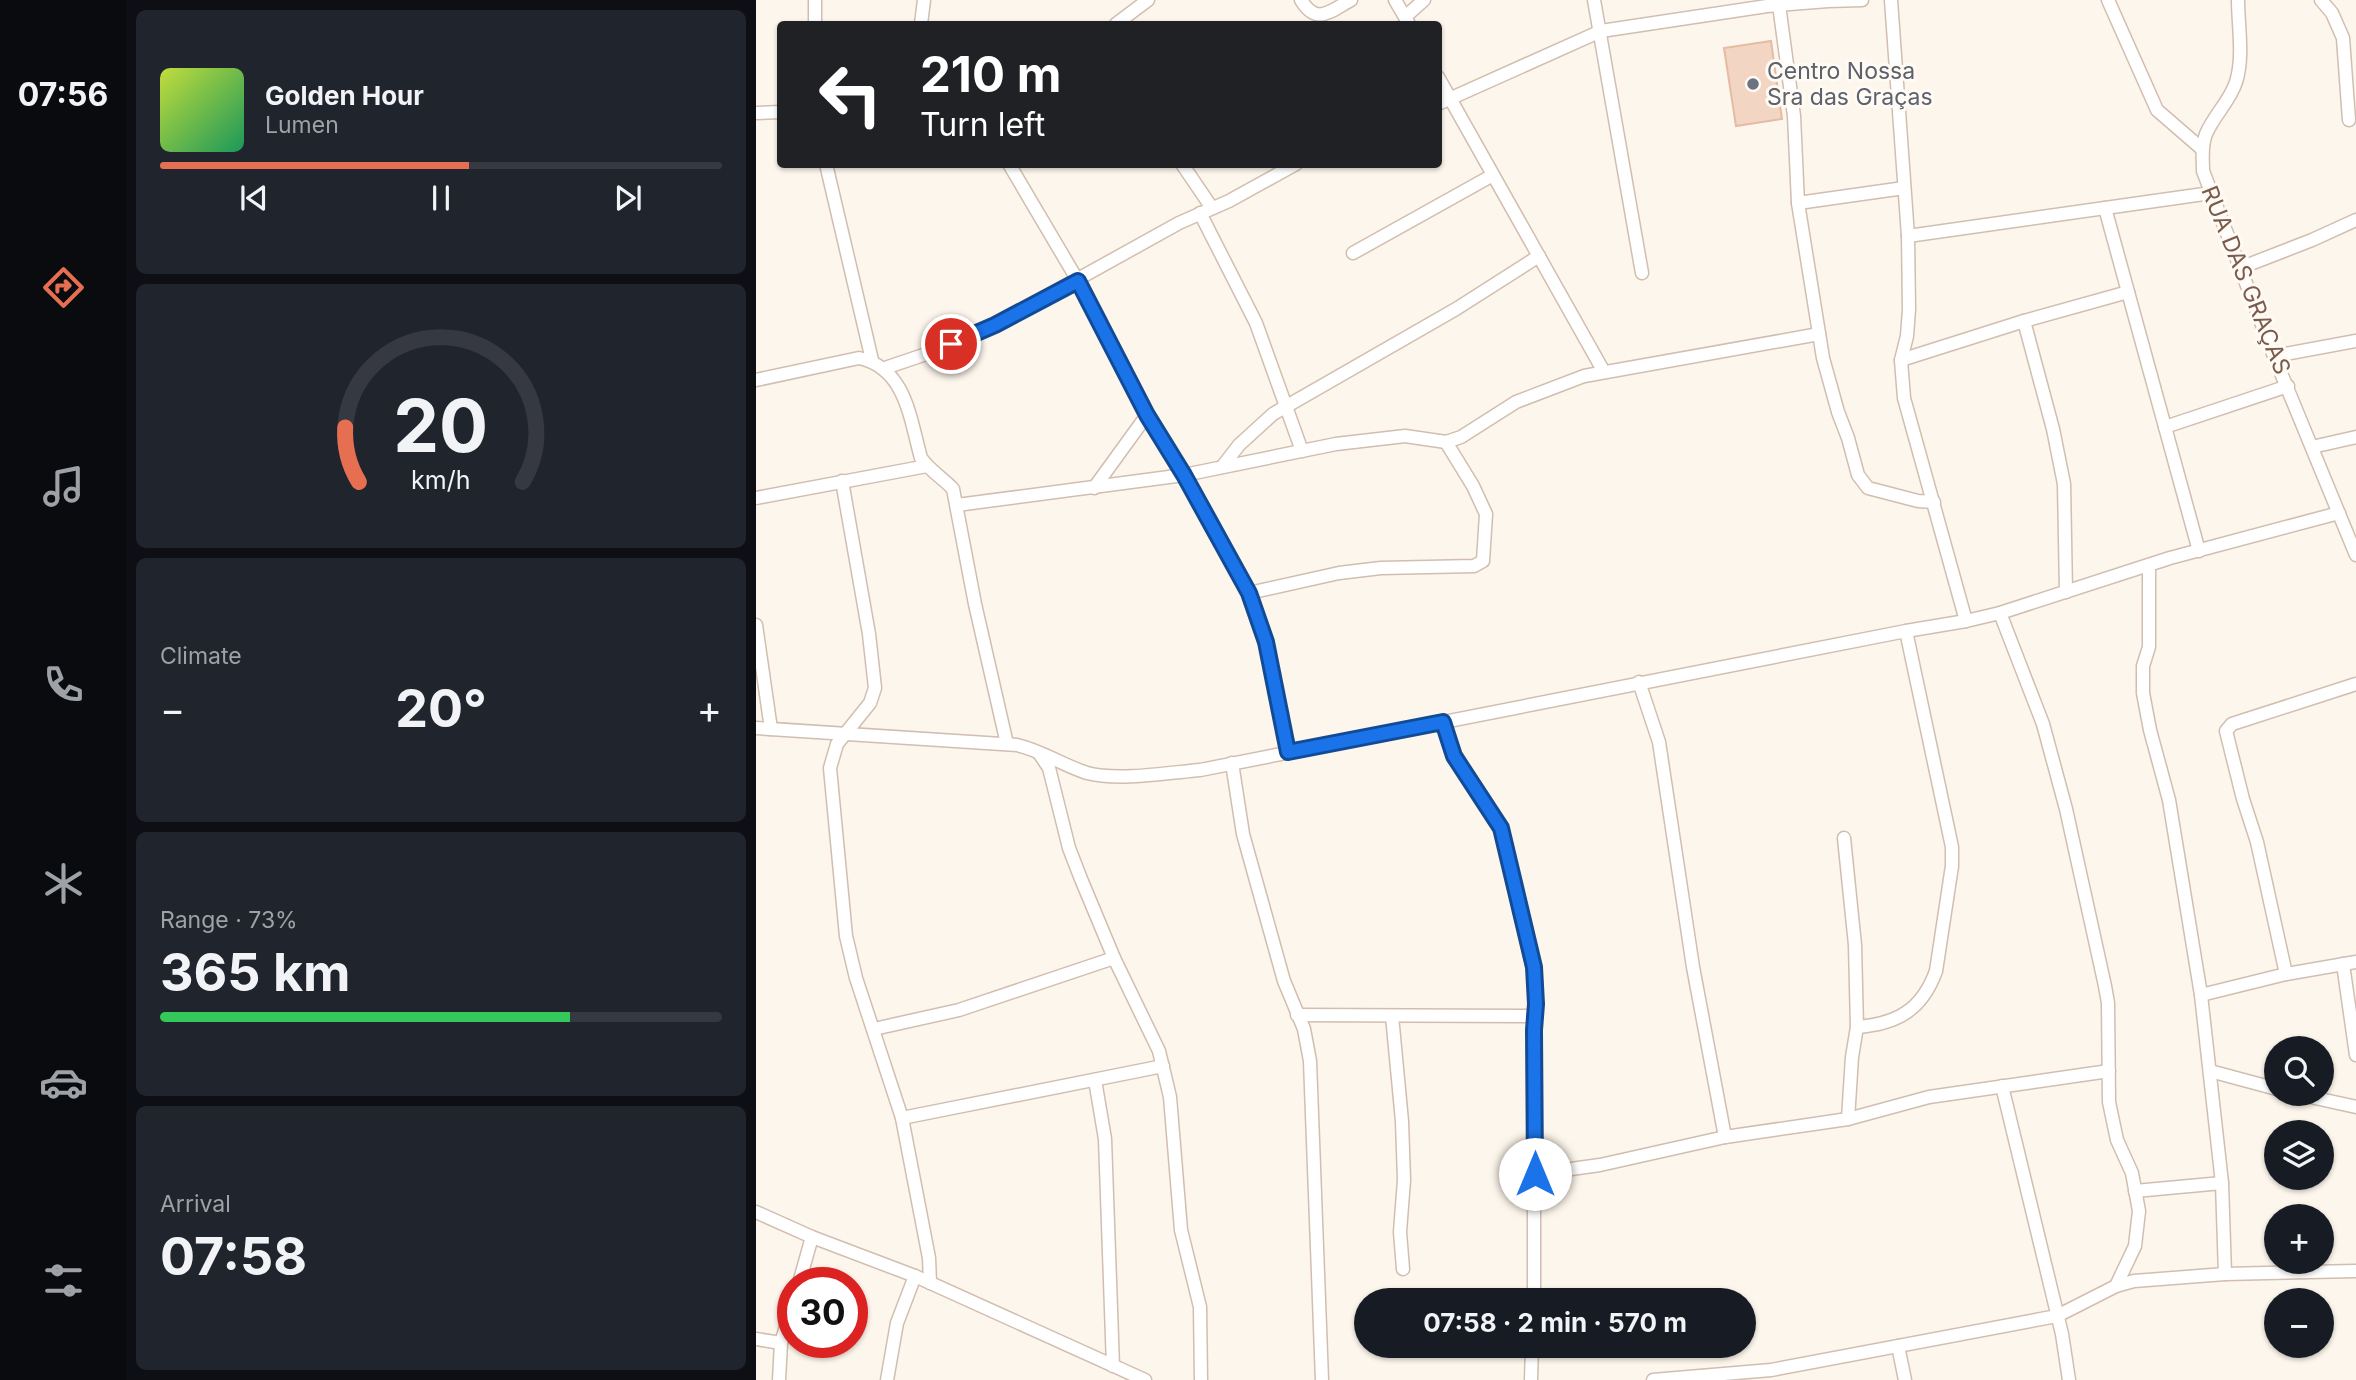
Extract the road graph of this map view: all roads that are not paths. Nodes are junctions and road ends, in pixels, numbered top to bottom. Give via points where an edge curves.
1 (815, 0) edge
2 (924, 0) edge
3 (1148, 0) edge
4 (1301, 0) edge
5 (1351, 0) edge
6 (1395, 0) edge
7 (1424, 0) edge
8 (1594, 0) edge
9 (1863, 0) edge
10 (1891, 0) edge
11 (2108, 0) edge
12 (2238, 0) edge
13 (2321, 0) edge
14 (1779, 5) junction
15 (1720, 6) edge
16 (1407, 20) edge
17 (815, 21) edge
18 (921, 21) edge
19 (1120, 21) edge
20 (1601, 31) junction
21 (1444, 101) edge
22 (756, 113) edge
23 (777, 113) edge
24 (2349, 120) dead end
25 (2202, 149) junction
26 (827, 168) edge
27 (1011, 168) edge
28 (1184, 168) edge
29 (1288, 168) edge
30 (1493, 175) junction
31 (1904, 188) junction
32 (2211, 193) junction
33 (1798, 203) junction
34 (2105, 208) junction
35 (1206, 211) junction
36 (2356, 220) edge
37 (1908, 236) junction
38 (1353, 253) dead end
39 (1539, 256) junction
40 (2241, 268) junction
41 (1642, 273) dead end
42 (1078, 281) junction
43 (2128, 292) junction
44 (2024, 321) junction
45 (1819, 334) junction
46 (2356, 341) edge
47 (2274, 356) junction
48 (872, 360) junction
49 (1901, 360) junction
50 (885, 368) junction
51 (1604, 372) junction
52 (756, 380) edge
53 (2288, 386) junction
54 (1286, 407) junction
55 (1147, 415) junction
56 (2165, 427) junction
57 (2356, 437) edge
58 (1446, 442) junction
59 (2312, 447) junction
60 (1302, 451) junction
61 (927, 466) junction
62 (1223, 467) junction
63 (1184, 475) junction
64 (842, 481) junction
65 (1094, 488) junction
66 (756, 498) edge
67 (1934, 502) junction
68 (957, 505) junction
69 (2339, 513) junction
70 (2199, 551) junction
71 (2356, 555) edge
72 (2150, 565) junction
73 (2066, 592) junction
74 (1249, 593) junction
75 (2000, 613) junction
76 (1966, 621) junction
77 (756, 625) edge
78 (1906, 631) junction
79 (1639, 682) junction
80 (2356, 684) edge
81 (1443, 722) junction
82 (756, 728) edge
83 (771, 729) junction
84 (844, 734) junction
85 (1007, 744) junction
86 (1037, 749) junction
87 (1288, 752) junction
88 (1233, 763) junction
89 (1844, 838) dead end
90 (1114, 958) junction
91 (2350, 963) edge
92 (2286, 974) junction
93 (2201, 995) junction
94 (1297, 1015) junction
95 (1392, 1016) junction
96 (1535, 1016) junction
97 (1857, 1027) junction
98 (874, 1029) junction
99 (2356, 1055) edge
100 (1163, 1066) junction
101 (2109, 1071) junction
102 (2210, 1071) junction
103 (1095, 1080) junction
104 (2002, 1086) junction
105 (2264, 1086) edge
106 (2334, 1102) edge
107 (2356, 1107) edge
108 (902, 1118) junction
109 (1848, 1119) junction
110 (1725, 1137) junction
111 (1535, 1174) junction
112 (2222, 1183) junction
113 (2136, 1192) junction
114 (756, 1212) edge
115 (812, 1237) junction
116 (804, 1267) edge
117 (1403, 1269) dead end
118 (2356, 1271) edge
119 (2225, 1274) junction
120 (915, 1276) junction
121 (930, 1283) junction
122 (2116, 1286) junction
123 (1534, 1288) edge
124 (2057, 1316) junction
125 (756, 1339) edge
126 (777, 1342) edge
127 (1898, 1346) junction
128 (780, 1358) edge
129 (1532, 1358) edge
130 (1113, 1366) junction
131 (1771, 1375) edge
132 (779, 1380) edge
133 (887, 1380) edge
134 (1145, 1380) edge
135 (1201, 1380) edge
136 (1322, 1380) edge
137 (1531, 1380) edge
138 (1653, 1380) edge
139 (1905, 1380) edge
140 (2069, 1380) edge

1 - 17 street
2 - 18 street
3 - 19 street
4 - 5 street via 1316,15
6 - 16 street
7 - 16 street
8 - 20 street
9 - 14 street
10 - 31 street
11 - 25 street via 2157,110
12 - 25 street via 2237,80
13 - 24 street via 2333,13 2343,38
14 - 15 street
14 - 33 street via 1794,116
15 - 20 street
20 - 21 street
20 - 41 street
21 - 30 street
22 - 23 street
25 - 32 street, RUA DAS GRAÇAS via 2203,172
26 - 48 street
27 - 42 street
28 - 35 street
29 - 35 street
30 - 38 street
30 - 39 street
31 - 33 street
31 - 37 street
32 - 34 street
32 - 40 street, RUA DAS GRAÇAS
33 - 45 street
34 - 37 street
34 - 43 street
35 - 42 street
35 - 54 street via 1256,323
36 - 40 street
37 - 49 street via 1909,309
39 - 51 street
39 - 54 street
40 - 47 street, RUA DAS GRAÇAS
42 - 50 street via 977,333
42 - 55 street
43 - 44 street
43 - 56 street
44 - 49 street
44 - 73 street via 2064,484
45 - 51 street
45 - 67 street via 1822,358 1858,475 1868,488
46 - 47 street
47 - 53 street, RUA DAS GRAÇAS
48 - 50 street
48 - 52 street via 859,358
49 - 67 street via 1904,398
50 - 61 street via 900,388
51 - 58 street via 1516,402
53 - 56 street
53 - 59 street, RUA DAS GRAÇAS
54 - 60 street
54 - 62 street via 1239,445
55 - 63 street
55 - 65 street
56 - 70 street
57 - 59 street
58 - 60 street via 1405,436
58 - 74 street via 1486,514 1483,561 1474,566 1339,573
59 - 69 street, RUA DAS GRAÇAS
60 - 62 street
61 - 64 street
61 - 68 street via 953,489
62 - 63 street
63 - 65 street
63 - 74 street
64 - 66 street
64 - 84 street via 875,688 870,703
65 - 68 street
67 - 76 street
68 - 85 street
69 - 70 street
69 - 71 street, RUA DAS GRAÇAS
70 - 72 street
72 - 73 street
72 - 93 street via 2143,693 2169,800
73 - 75 street
74 - 87 street via 1266,642
75 - 76 street
75 - 101 street via 2043,724 2066,809 2108,1003
76 - 78 street
77 - 83 street
78 - 79 street
78 - 97 street via 1952,846 1952,866 1930,987 1895,1019
79 - 81 street
79 - 110 street via 1659,742 1693,967
80 - 92 street via 2232,724 2226,730
81 - 87 street
81 - 96 street via 1460,766 1501,828 1534,967
82 - 83 street
83 - 84 street
84 - 85 street
84 - 98 street via 833,751 830,768 846,936
85 - 86 street
86 - 88 street via 1089,773 1133,776
86 - 90 street via 1049,768 1069,848
87 - 88 street
88 - 94 street via 1243,834
89 - 97 street via 1855,945
90 - 98 street via 959,1010
90 - 100 street
91 - 92 street
91 - 99 street
92 - 93 street
93 - 102 street
94 - 95 street
94 - 136 street via 1310,1061
95 - 96 street
95 - 117 street via 1402,1121
96 - 111 street
97 - 109 street
98 - 108 street
100 - 103 street
100 - 135 street via 1170,1097 1181,1230 1200,1307
101 - 104 street
101 - 113 street via 2109,1102 2117,1140
102 - 105 street
102 - 112 street
103 - 108 street
103 - 130 street via 1105,1139
104 - 109 street via 1929,1097
104 - 124 street
106 - 107 street
108 - 121 street
109 - 110 street
110 - 111 street via 1600,1165
111 - 123 street
112 - 113 street
112 - 119 street
113 - 122 street via 2135,1246
114 - 115 street
115 - 116 street
115 - 120 street
118 - 119 street
119 - 122 street
120 - 121 street
120 - 133 street via 897,1323
121 - 130 street
122 - 124 street
124 - 127 street
124 - 140 street
125 - 126 street
127 - 131 street
127 - 139 street
128 - 132 street
129 - 137 street
130 - 134 street
131 - 138 street

